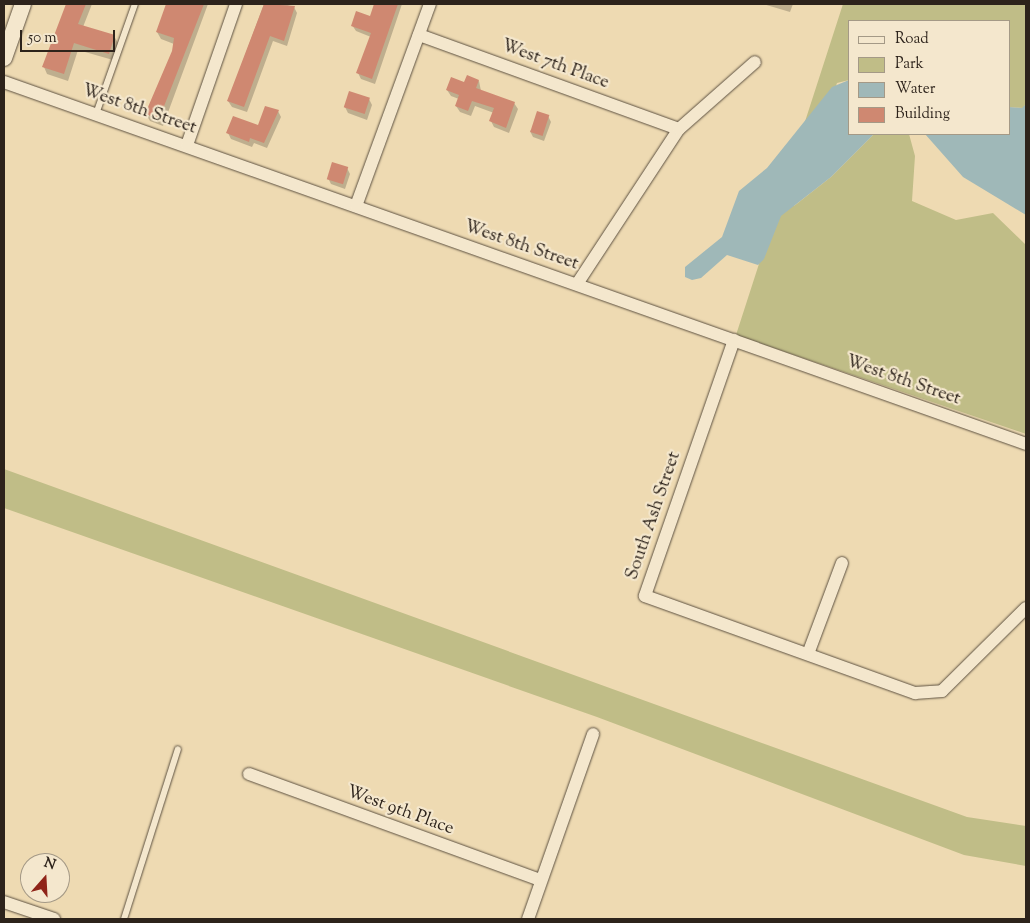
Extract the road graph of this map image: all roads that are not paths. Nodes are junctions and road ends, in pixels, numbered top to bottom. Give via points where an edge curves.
1 (23, 4) edge
2 (135, 4) edge
3 (236, 4) edge
4 (430, 4) edge
5 (419, 35) junction
6 (4, 58) edge
7 (754, 62) dead end
8 (4, 82) edge
9 (96, 114) junction
10 (679, 129) junction
11 (187, 145) junction
12 (356, 206) junction
13 (577, 284) junction
14 (734, 340) junction
15 (1026, 444) edge
16 (842, 563) dead end
17 (1026, 608) edge
18 (808, 654) junction
19 (593, 734) dead end
20 (178, 749) dead end
21 (248, 774) dead end
22 (540, 880) junction
23 (4, 902) edge
24 (54, 919) edge
25 (124, 919) edge
26 (528, 919) edge

1 - 6 street
2 - 9 lane
3 - 11 street
4 - 5 street
5 - 10 street, West 7th Place
5 - 12 street
7 - 10 street
8 - 9 street, West 8th Street
9 - 11 street, West 8th Street
10 - 13 street
11 - 12 street, West 8th Street
12 - 13 street, West 8th Street
13 - 14 street, West 8th Street
14 - 15 street, West 8th Street
14 - 18 street, South Ash Street via 645,596
16 - 18 street
17 - 18 street via 942,691 915,693
19 - 22 street
20 - 25 lane
21 - 22 street, West 9th Place
22 - 26 street
23 - 24 street

